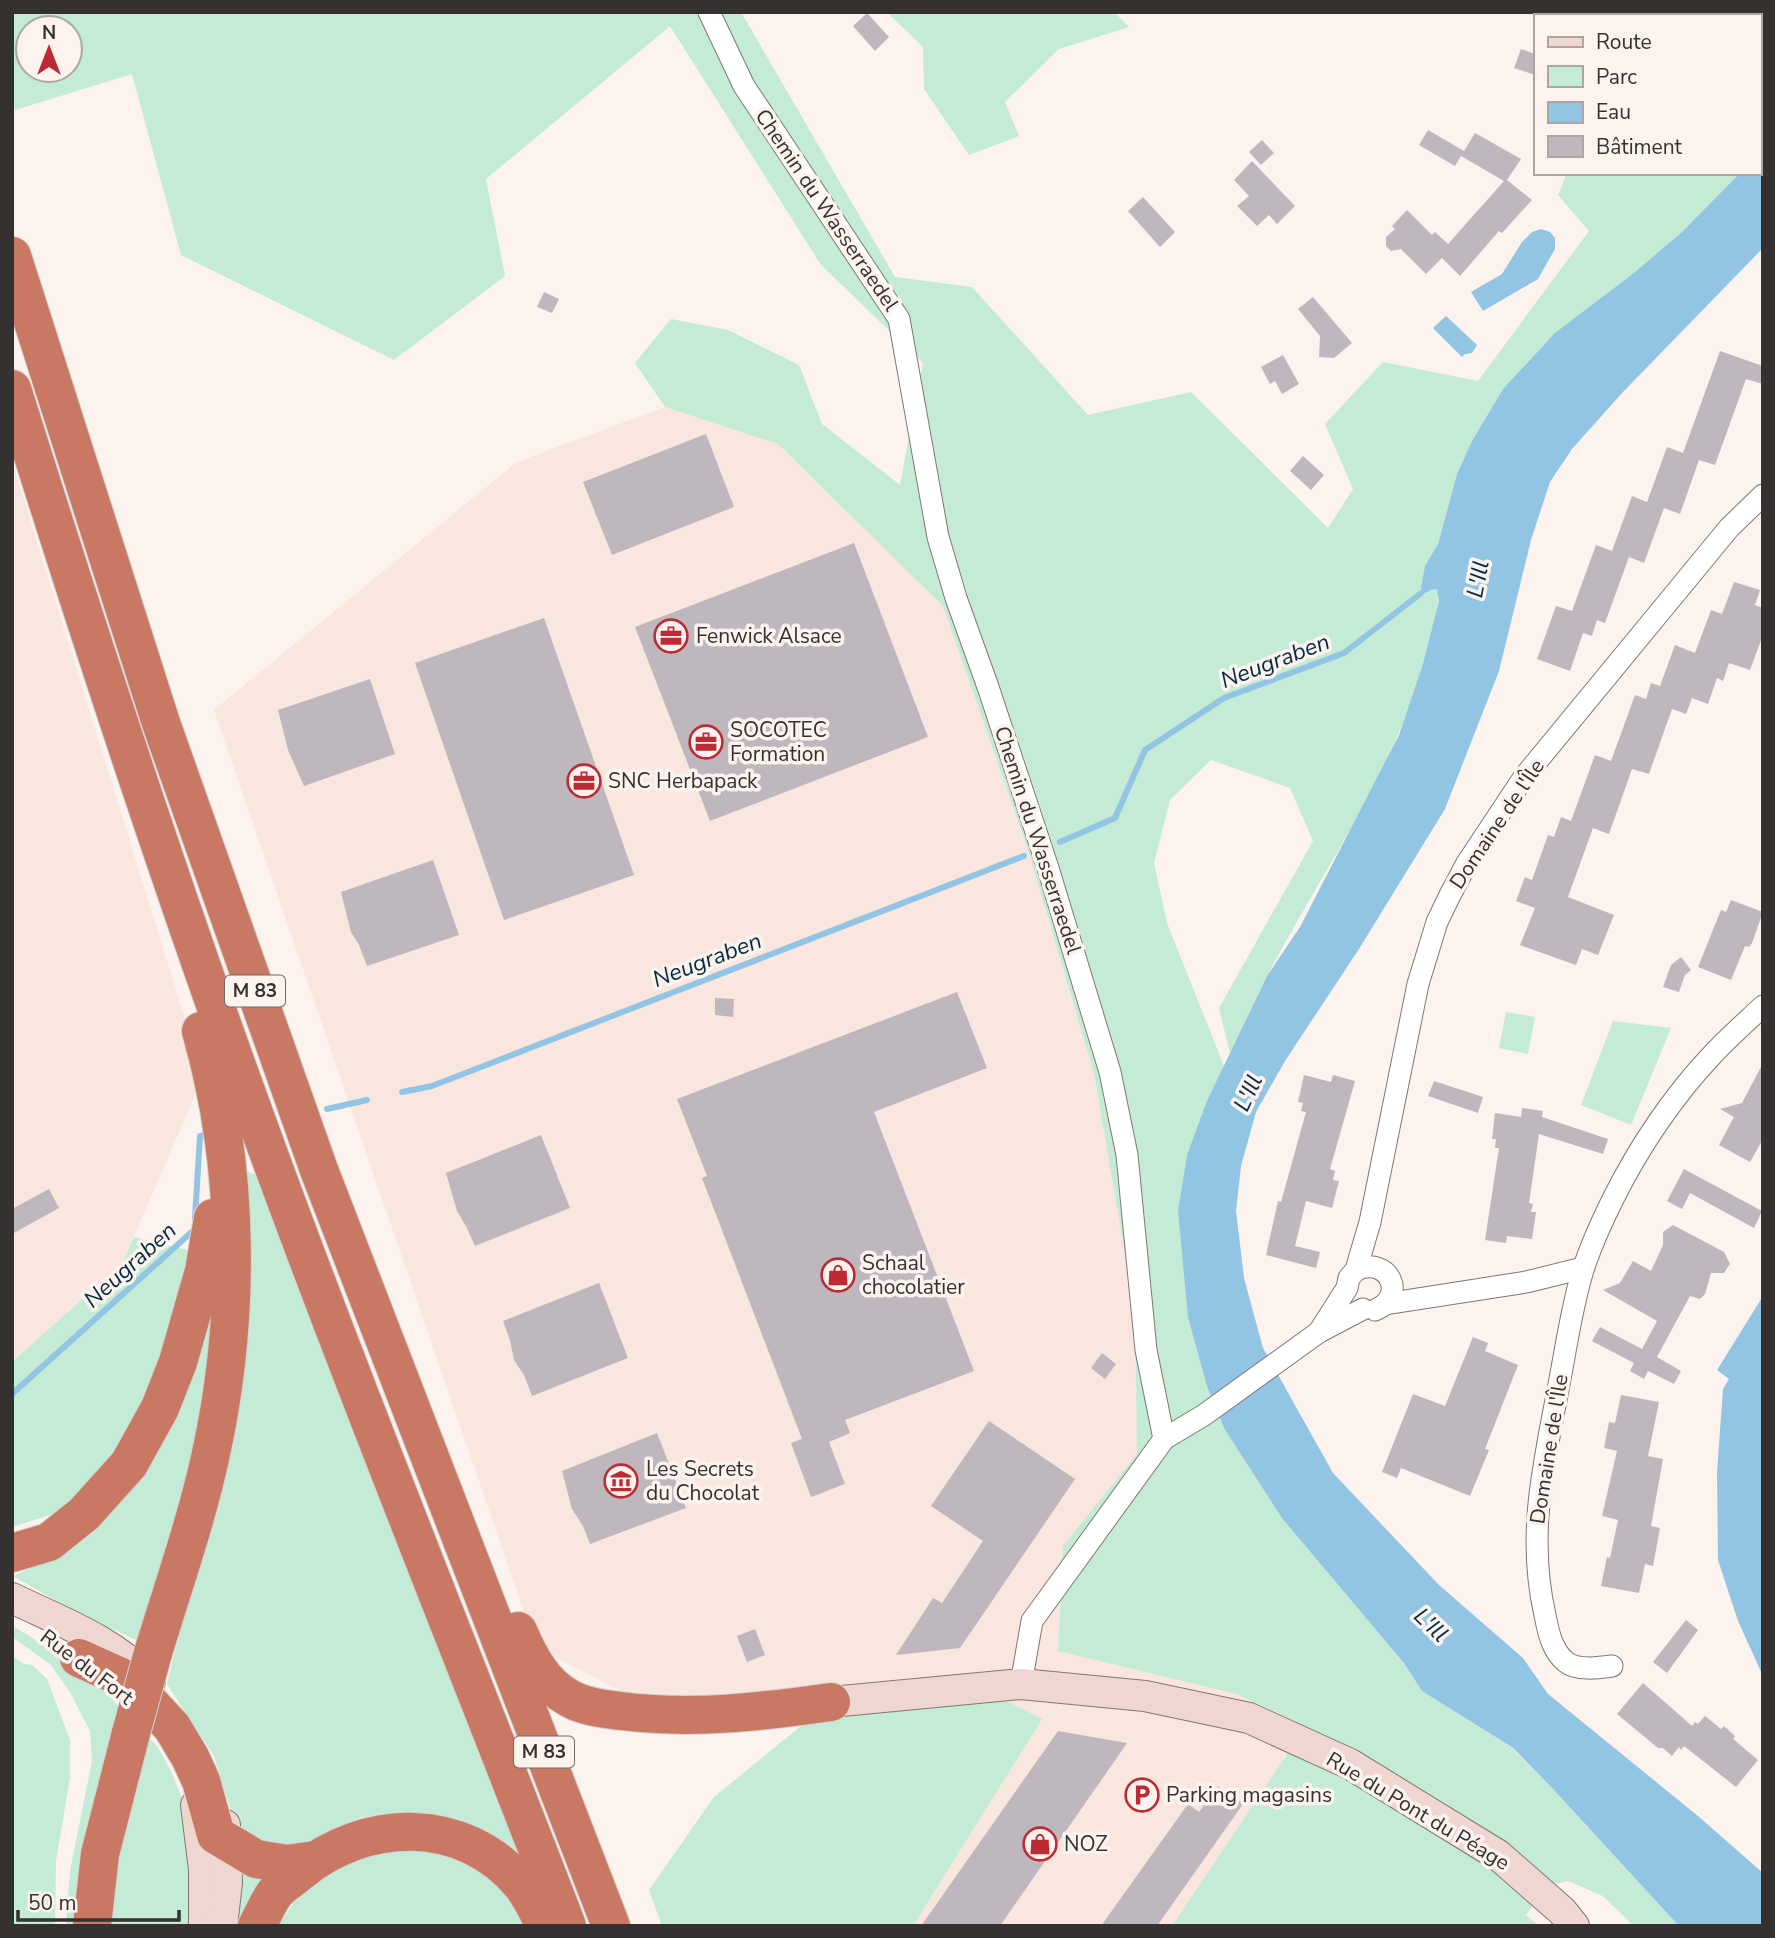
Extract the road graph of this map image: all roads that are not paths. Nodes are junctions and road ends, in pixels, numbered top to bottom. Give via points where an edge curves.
1 (709, 12) edge
2 (12, 256) edge
3 (12, 389) edge
4 (1763, 495) edge
5 (130, 758) junction
6 (1763, 1006) edge
7 (222, 1126) junction
8 (1370, 1222) junction
9 (1584, 1268) junction
10 (1385, 1274) junction
11 (1352, 1279) junction
12 (1437, 1295) junction
13 (1385, 1304) junction
14 (1363, 1310) junction
15 (1319, 1332) junction
16 (1164, 1439) junction
17 (12, 1553) edge
18 (476, 1578) junction
19 (12, 1598) edge
20 (12, 1613) edge
21 (79, 1658) junction
22 (1612, 1667) dead end
23 (1021, 1684) junction
24 (831, 1702) joint
25 (226, 1841) junction
26 (315, 1860) junction
27 (92, 1926) edge
28 (204, 1926) edge
29 (222, 1926) edge
30 (257, 1926) edge
31 (545, 1926) edge
32 (566, 1926) edge
33 (611, 1926) edge
34 (1574, 1926) edge

1 - 16 street, Chemin du Wasserraedel via 744,86 899,319 941,546 1110,1072 1127,1155 1146,1350
2 - 18 highway, M 83 via 216,881 319,1170
3 - 5 highway, M 83
4 - 8 street, Domaine de l'Île via 1729,528 1524,777 1466,863 1437,922 1418,984
5 - 7 highway via 129,809 197,1015
5 - 32 highway, M 83 via 274,1167
6 - 9 street, Domaine de l'Île via 1714,1053 1662,1119 1614,1197
7 - 17 highway via 214,1152 212,1229 204,1271 160,1408 129,1464 84,1514 49,1542
7 - 27 highway, bridge via 231,1279 221,1403 100,1854
8 - 10 street, Domaine de l'Île via 1371,1245
8 - 11 street, Domaine de l'Île
9 - 12 street
9 - 22 street, Domaine de l'Île via 1543,1468 1535,1554 1545,1615 1558,1655 1582,1668
10 - 11 street via 1364,1266
10 - 12 street
10 - 13 street via 1391,1298
11 - 14 street via 1349,1297
11 - 15 street, Domaine de l'Île
12 - 13 street
13 - 14 street
14 - 15 street, Domaine de l'Île
15 - 16 street, Domaine de l'Île
16 - 23 street via 1032,1620
18 - 24 highway via 508,1611 542,1676 569,1699 601,1709 688,1717
18 - 33 highway, M 83
19 - 25 main road, Rue du Fort via 104,1643 141,1671 176,1712 208,1763 225,1820
20 - 21 main road, Rue du Fort
21 - 25 highway via 128,1680 172,1727 201,1781 216,1835
21 - 28 main road, Rue du Fort via 125,1691 181,1762 202,1845
23 - 24 main road, Rue du Pont du Péage
23 - 34 main road, Rue du Pont du Péage via 1145,1696 1249,1718 1350,1765 1498,1855
25 - 26 highway via 256,1858 287,1864
25 - 29 main road, Rue du Fort
26 - 30 highway via 275,1892
26 - 31 highway via 380,1833 438,1834 472,1845 522,1884

